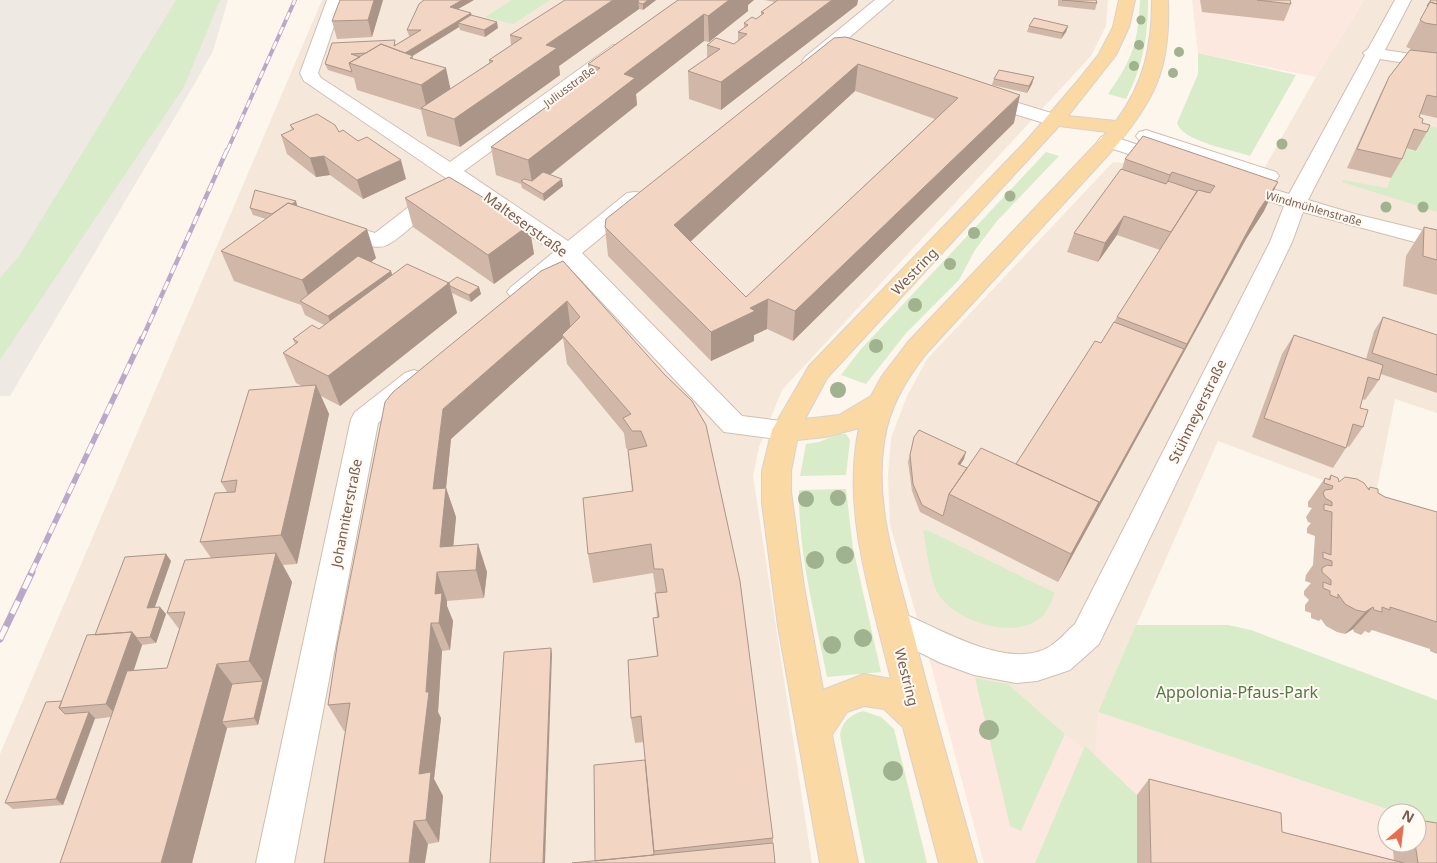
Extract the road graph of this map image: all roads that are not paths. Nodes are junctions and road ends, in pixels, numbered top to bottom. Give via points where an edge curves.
1 (335, 0) edge
2 (885, 0) edge
3 (1403, 0) edge
4 (1127, 4) edge
5 (1161, 7) edge
6 (632, 40) edge
7 (831, 46) junction
8 (850, 52) edge
9 (1372, 53) junction
10 (1437, 63) edge
11 (800, 70) edge
12 (962, 91) edge
13 (1054, 120) junction
14 (1114, 134) junction
15 (450, 171) junction
16 (472, 185) junction
17 (652, 185) edge
18 (1299, 195) junction
19 (312, 220) edge
20 (1437, 231) edge
21 (1437, 241) edge
22 (567, 251) junction
23 (499, 309) edge
24 (432, 364) edge
25 (882, 402) junction
26 (786, 430) junction
27 (894, 624) junction
28 (917, 717) junction
29 (815, 730) junction
30 (275, 863) edge
31 (839, 863) edge
32 (958, 863) edge

1 - 15 street, Malteserstraße via 309,73 313,81
2 - 7 street
3 - 9 street, Stühmeyerstraße
4 - 13 main road, Westring via 1107,56
5 - 14 main road, Westring via 1154,69 1136,106
6 - 15 street, Juliusstraße
7 - 8 street
7 - 11 street
9 - 10 street
9 - 18 street, Stühmeyerstraße
12 - 13 street
13 - 14 main road
13 - 26 main road, Westring via 818,372
14 - 18 street, Windmühlenstraße
14 - 25 main road, Westring via 990,272 924,338 901,366
15 - 16 street, Malteserstraße
16 - 19 street via 418,211 378,241
16 - 22 street, Malteserstraße
17 - 22 street
18 - 20 street, Windmühlenstraße
18 - 21 street, Windmühlenstraße
18 - 27 street, Stühmeyerstraße via 1281,242 1087,634 1058,659 1024,668 995,668
22 - 23 street
22 - 26 street, Malteserstraße via 734,425
24 - 30 street, Johanniterstraße via 365,419
25 - 26 main road, Westring via 861,418 827,428
25 - 27 main road, Westring via 871,440 867,483 877,557
26 - 29 main road, Westring via 777,461 776,488 788,586
27 - 28 main road, Westring
28 - 29 main road, Westring via 893,694 864,690 836,701
28 - 32 main road, Westring
29 - 31 main road, Westring

